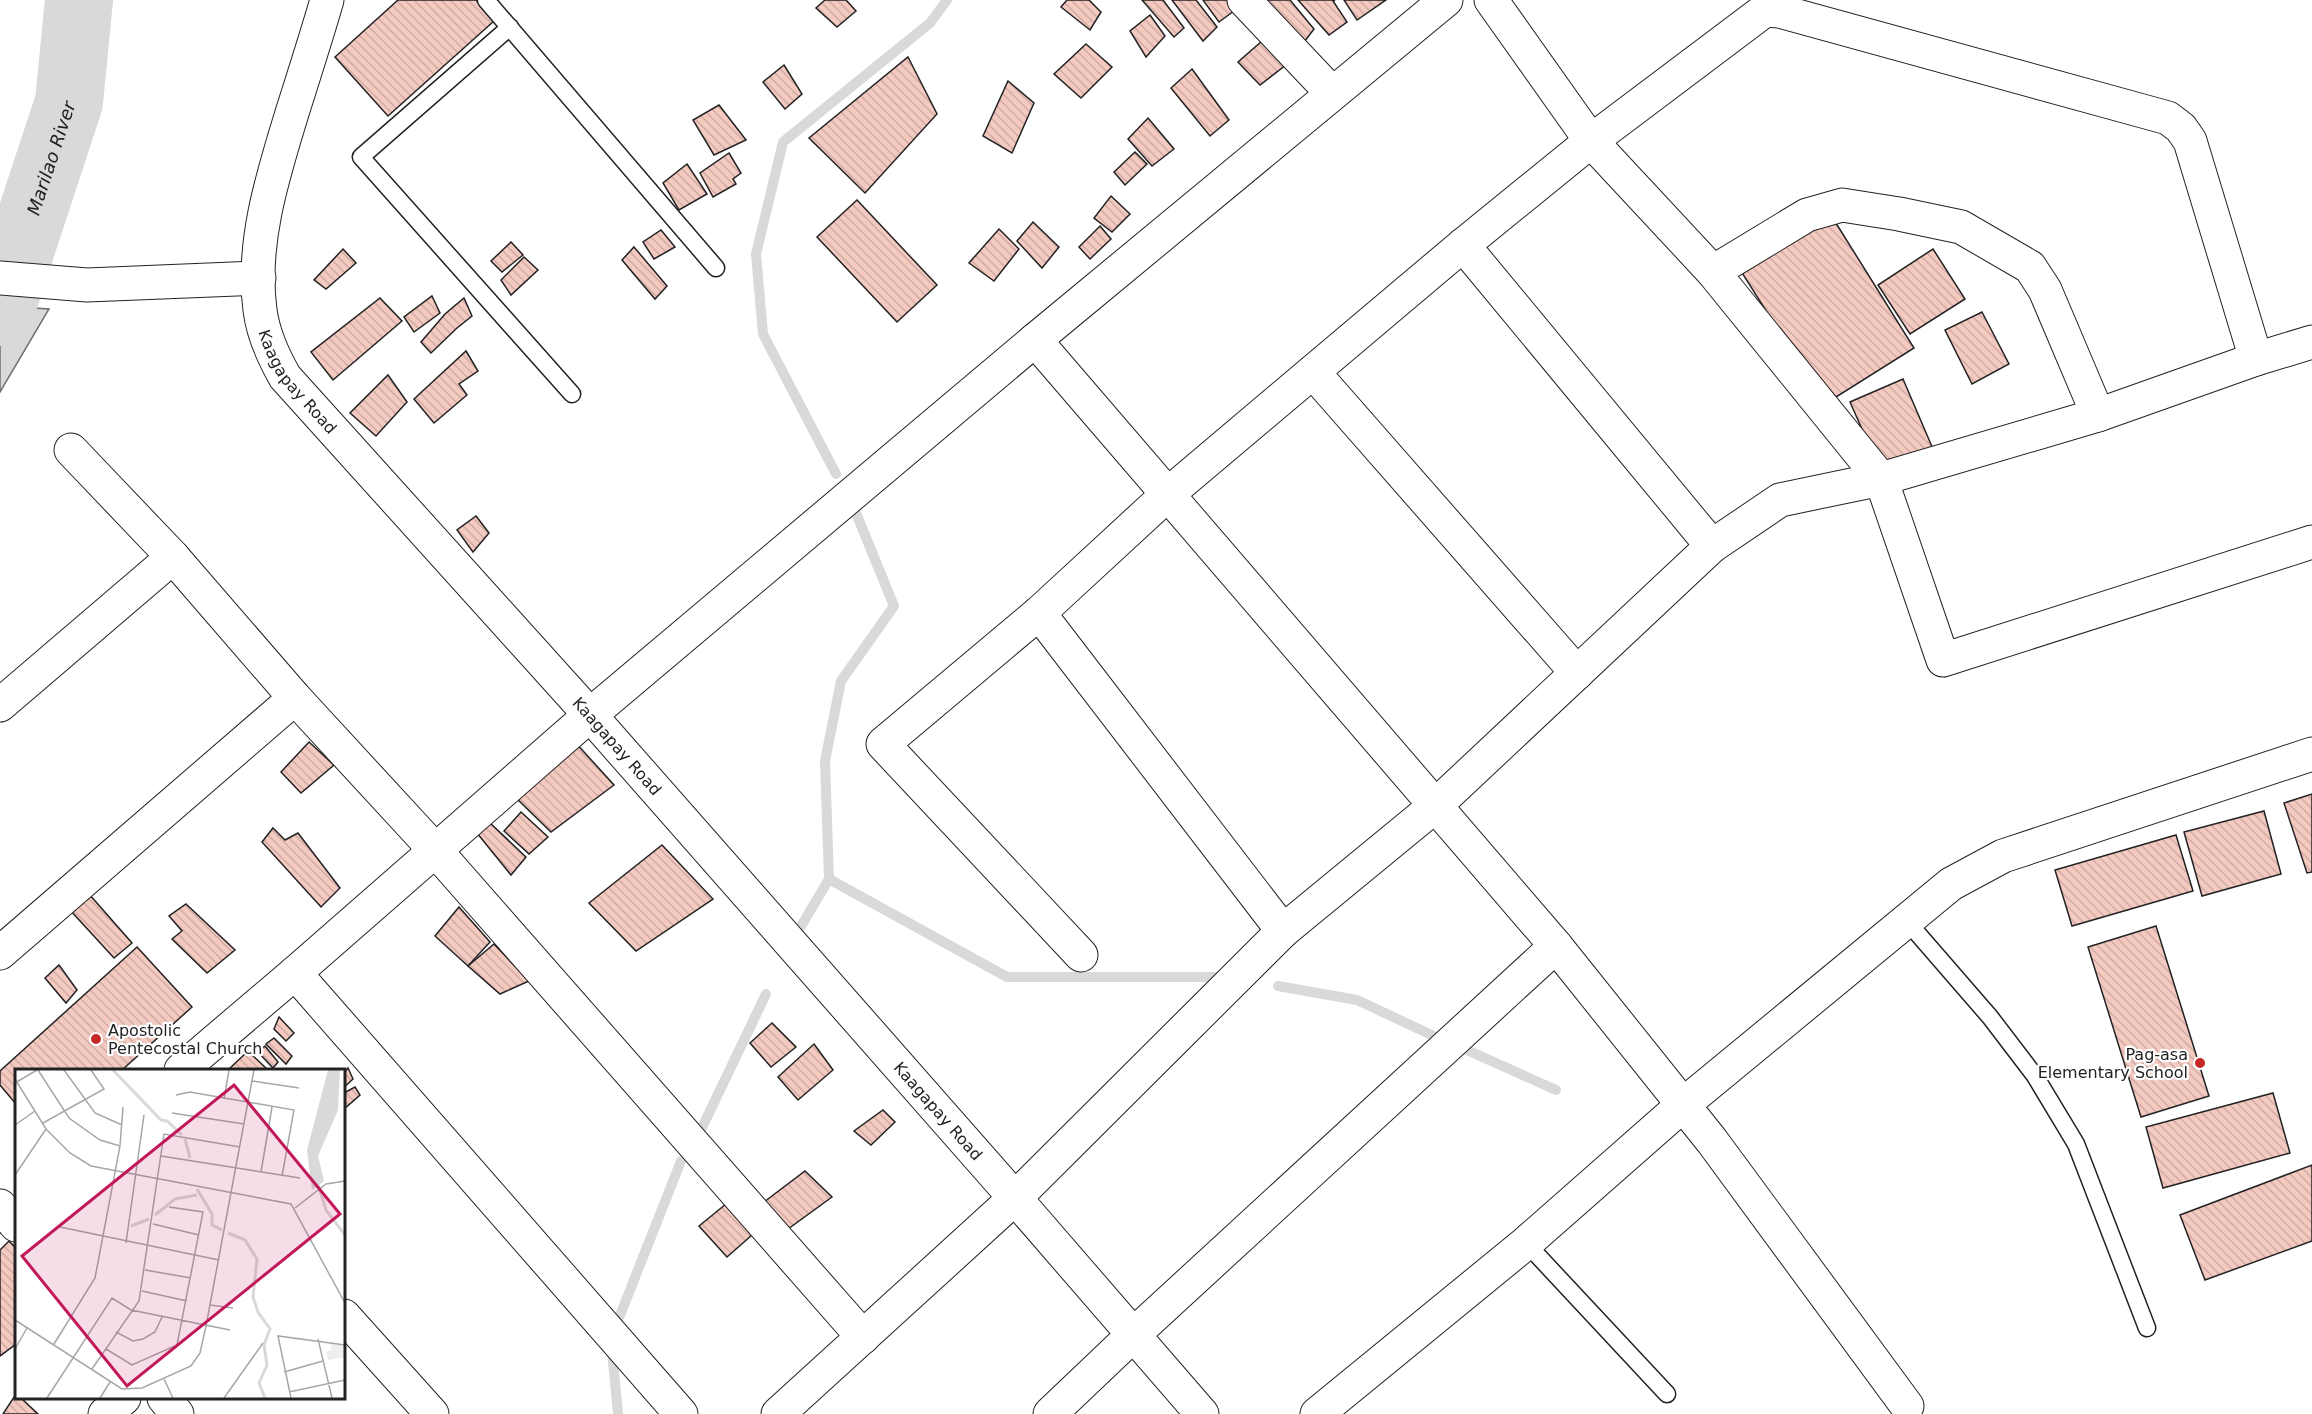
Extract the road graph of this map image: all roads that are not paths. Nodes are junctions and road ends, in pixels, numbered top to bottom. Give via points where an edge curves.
1 (327, 0) edge
2 (486, 0) edge
3 (1244, 0) edge
4 (1446, 0) edge
5 (1491, 0) edge
6 (510, 27) junction
7 (1332, 93) junction
8 (1591, 141) junction
9 (1463, 245) junction
10 (716, 268) dead end
11 (1713, 272) junction
12 (0, 278) edge
13 (259, 278) junction
14 (1035, 340) junction
15 (2312, 342) edge
16 (2256, 359) junction
17 (1313, 372) junction
18 (572, 394) dead end
19 (2098, 415) junction
20 (71, 450) dead end
21 (1881, 479) junction
22 (1168, 494) junction
23 (2312, 542) edge
24 (1712, 546) junction
25 (173, 557) junction
26 (1039, 613) junction
27 (1577, 673) junction
28 (295, 698) junction
29 (0, 705) edge
30 (590, 715) junction
31 (2312, 754) edge
32 (1435, 806) junction
33 (436, 851) junction
34 (1905, 920) junction
35 (1283, 930) junction
36 (1556, 946) junction
37 (0, 953) edge
38 (1081, 956) dead end
39 (296, 973) junction
40 (183, 1069) edge
41 (1684, 1104) junction
42 (1015, 1198) junction
43 (1526, 1243) junction
44 (345, 1317) edge
45 (2147, 1328) dead end
46 (863, 1336) junction
47 (1132, 1336) junction
48 (1667, 1394) dead end
49 (123, 1399) edge
50 (165, 1399) edge
51 (1906, 1406) dead end
52 (105, 1414) edge
53 (177, 1414) edge
54 (432, 1414) edge
55 (681, 1414) edge
56 (778, 1414) edge
57 (1050, 1414) edge
58 (1202, 1414) edge
59 (1317, 1414) edge

1 - 13 street, Kaagapay Road via 274,173 265,212
2 - 6 lane
3 - 7 street
4 - 7 street
5 - 8 street
6 - 10 lane
6 - 18 lane via 361,157
7 - 14 street
8 - 9 street
8 - 11 street
8 - 16 street via 1757,15 1771,10 2152,113 2175,123 2190,141
9 - 17 street
9 - 24 street
11 - 19 street via 1807,215 1842,205 1961,227 2030,267 2045,290
11 - 21 street
12 - 13 street via 87,285
13 - 30 street, Kaagapay Road via 264,330 285,377
14 - 22 street
14 - 30 street
15 - 16 street
16 - 19 street
17 - 22 street
17 - 27 street
19 - 21 street
20 - 25 street
21 - 23 street via 1943,660
21 - 24 street via 1780,500
22 - 26 street
22 - 32 street
24 - 27 street
25 - 28 street
25 - 29 street
26 - 35 street
26 - 38 street via 883,744
27 - 32 street
28 - 33 street
28 - 37 street
30 - 33 street
30 - 42 street, Kaagapay Road
31 - 34 street via 2003,856 1951,884
32 - 35 street
32 - 36 street
33 - 39 street
33 - 46 street
34 - 41 street
34 - 45 lane via 1990,1017 2035,1076 2076,1144
35 - 42 street
36 - 41 street
36 - 47 street
39 - 40 street
39 - 55 street
41 - 43 street
41 - 51 street
42 - 46 street
42 - 47 street, Kaagapay Road
43 - 48 lane
43 - 59 street
44 - 54 street
46 - 56 street
47 - 57 street
47 - 58 street, Kaagapay Road
49 - 52 street
50 - 53 street

